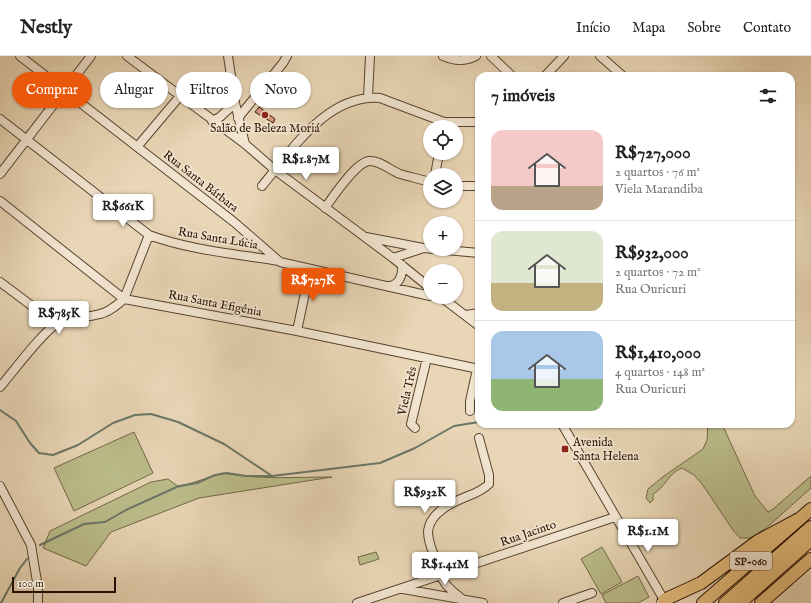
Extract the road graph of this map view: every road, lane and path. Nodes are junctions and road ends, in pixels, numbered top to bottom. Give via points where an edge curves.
1 (20, 56) edge
2 (91, 56) edge
3 (127, 56) edge
4 (228, 56) edge
5 (287, 56) edge
6 (370, 56) edge
7 (443, 56) edge
8 (476, 56) edge
9 (491, 56) edge
10 (564, 56) edge
11 (600, 56) edge
12 (41, 72) edge
13 (78, 72) edge
14 (230, 72) edge
15 (508, 72) edge
16 (549, 72) edge
17 (618, 72) edge
18 (176, 93) edge
19 (368, 97) junction
20 (176, 101) edge
21 (50, 108) edge
22 (87, 108) edge
23 (196, 108) edge
24 (230, 108) edge
25 (236, 108) edge
26 (238, 118) junction
27 (0, 119) edge
28 (212, 120) junction
29 (434, 120) edge
30 (475, 122) edge
31 (463, 123) edge
32 (26, 139) junction
33 (245, 144) junction
34 (137, 147) junction
35 (275, 170) junction
36 (0, 174) edge
37 (423, 180) edge
38 (262, 186) dead end
39 (463, 186) edge
40 (475, 186) edge
41 (0, 201) edge
42 (324, 208) junction
43 (149, 235) junction
44 (363, 236) junction
45 (423, 248) joint
46 (463, 252) edge
47 (475, 253) edge
48 (393, 258) junction
49 (280, 262) junction
50 (402, 265) junction
51 (310, 270) junction
52 (0, 282) edge
53 (423, 282) edge
54 (385, 286) junction
55 (423, 295) edge
56 (124, 299) junction
57 (451, 304) edge
58 (475, 314) edge
59 (466, 315) junction
60 (475, 323) edge
61 (56, 324) junction
62 (297, 331) junction
63 (427, 358) junction
64 (475, 368) edge
65 (475, 381) edge
66 (0, 388) edge
67 (470, 411) dead end
68 (415, 428) dead end
69 (564, 428) edge
70 (478, 438) dead end
71 (0, 486) edge
72 (811, 509) edge
73 (615, 517) junction
74 (799, 519) junction
75 (811, 527) edge
76 (811, 540) edge
77 (811, 559) edge
78 (440, 575) junction
79 (402, 589) junction
80 (592, 593) dead end
81 (465, 601) edge
82 (662, 602) edge
83 (38, 603) edge
84 (357, 603) edge
85 (483, 603) edge
86 (563, 603) edge
87 (703, 603) edge
88 (725, 603) edge
89 (740, 603) edge
90 (761, 603) edge

1 - 12 street, Rua Santa Bárbara
2 - 13 street
3 - 18 street
4 - 14 street
5 - 26 street
6 - 19 street
7 - 8 street via 462,61
9 - 15 street
10 - 16 street
11 - 17 street
19 - 29 street via 380,98
19 - 35 street via 337,107 321,119
20 - 34 street
21 - 32 street
22 - 34 street, Rua Santa Bárbara
23 - 28 street
24 - 28 street via 220,117
25 - 26 street
26 - 33 street
27 - 32 street, Rua Santa Lúcia
28 - 33 street
30 - 31 street
32 - 36 street
32 - 43 street, Rua Santa Lúcia
33 - 35 street
34 - 49 street, Rua Santa Bárbara via 234,222
35 - 38 street
35 - 42 street
37 - 42 street via 370,161 356,169
39 - 40 street
41 - 56 street, Rua Santa Efigênia
42 - 44 street
43 - 49 street, Rua Santa Lúcia via 184,245
43 - 56 street
44 - 45 street
44 - 48 street
45 - 48 street
46 - 47 street
48 - 50 street
49 - 51 street, Rua Santa Bárbara
50 - 53 street
50 - 54 street via 400,278 396,283
51 - 54 street, Rua Santa Bárbara
51 - 62 street
52 - 61 street
54 - 55 street, Rua Santa Bárbara
56 - 61 street via 100,314 64,320
56 - 62 street, Rua Santa Efigênia
57 - 59 street
58 - 59 street
59 - 60 street
61 - 66 street via 46,332
62 - 63 street, Rua Santa Efigênia
63 - 64 street, Rua Santa Efigênia
63 - 68 street, Viela Três via 411,424
65 - 67 street
69 - 73 street
70 - 78 street via 489,475 489,484 482,490 447,506 430,524 430,544
71 - 83 street via 31,545
72 - 74 highway, SP-060
73 - 78 street, Rua Jacinto
73 - 82 street
74 - 82 highway via 758,541 701,583
74 - 87 highway, SP-060
75 - 88 highway, SP-060
76 - 89 highway, SP-060
77 - 90 highway, SP-060
78 - 79 street, Rua Jacinto
78 - 81 street via 450,590
79 - 81 street
79 - 84 street, Rua Jacinto
80 - 86 street
81 - 85 street

